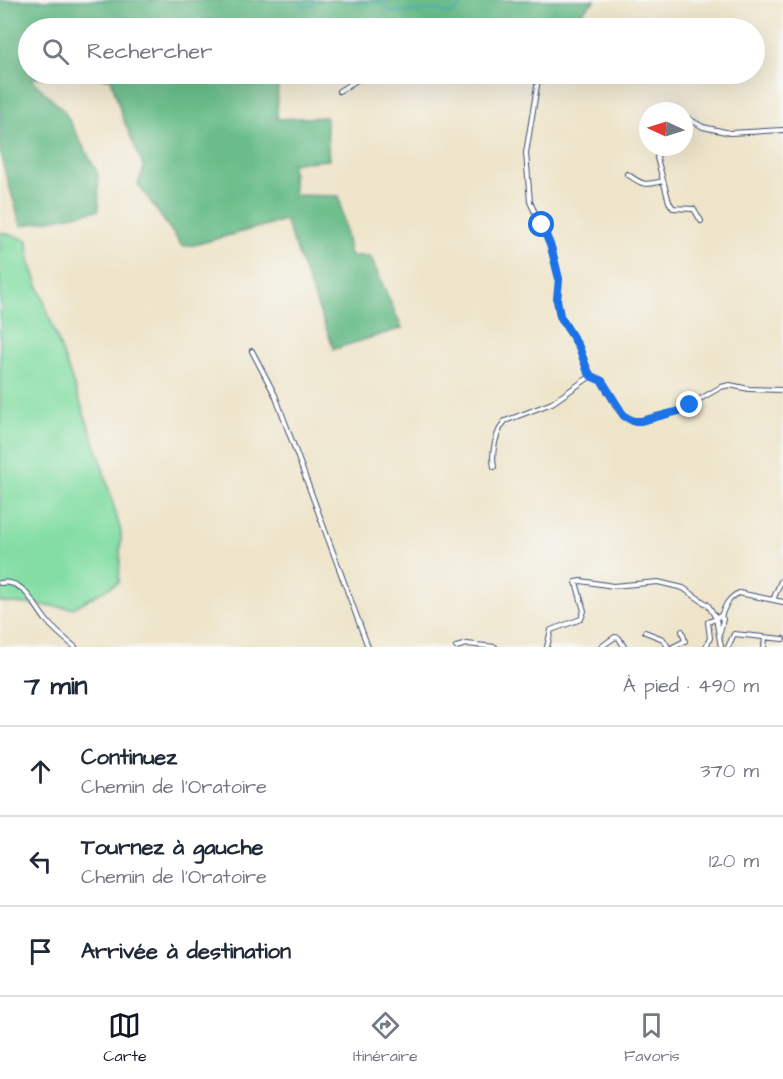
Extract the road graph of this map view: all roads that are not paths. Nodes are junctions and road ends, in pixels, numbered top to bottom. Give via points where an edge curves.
1 (351, 84) edge
2 (538, 84) edge
3 (339, 91) dead end
4 (693, 121) edge
5 (783, 130) edge
6 (658, 156) edge
7 (627, 174) dead end
8 (663, 181) junction
9 (701, 220) dead end
10 (252, 351) dead end
11 (591, 376) junction
12 (783, 390) edge
13 (494, 467) dead end
14 (783, 580) edge
15 (0, 583) edge
16 (773, 600) junction
17 (783, 602) edge
18 (717, 620) junction
19 (682, 631) dead end
20 (645, 632) dead end
21 (765, 638) junction
22 (783, 639) edge
23 (75, 647) edge
24 (368, 647) edge
25 (456, 647) edge
26 (495, 647) edge
27 (547, 647) edge
28 (601, 647) edge
29 (624, 647) edge
30 (668, 647) edge
31 (673, 647) edge
32 (706, 647) edge
33 (721, 647) edge
34 (728, 647) edge
35 (764, 647) edge

1 - 3 street
2 - 11 street via 526,153 530,202 551,247 559,279 560,316
4 - 5 street via 730,133
6 - 8 street
7 - 8 street via 645,185
8 - 9 street via 673,208 694,209
10 - 24 street via 275,395
11 - 12 street via 602,381 617,408 633,421 679,411 730,385
11 - 13 street via 552,403 506,420 495,446
14 - 16 street
15 - 23 street via 9,581 17,585
16 - 17 street
16 - 18 street via 740,593 726,604 723,619
18 - 27 street via 703,600 667,583 613,586 577,581 583,615 579,621 551,630
18 - 32 street via 708,622 710,638
18 - 33 street
19 - 31 street via 685,641
20 - 30 street via 663,639
21 - 22 street
21 - 34 street via 734,634
21 - 35 street
25 - 26 street
28 - 29 street via 615,637

